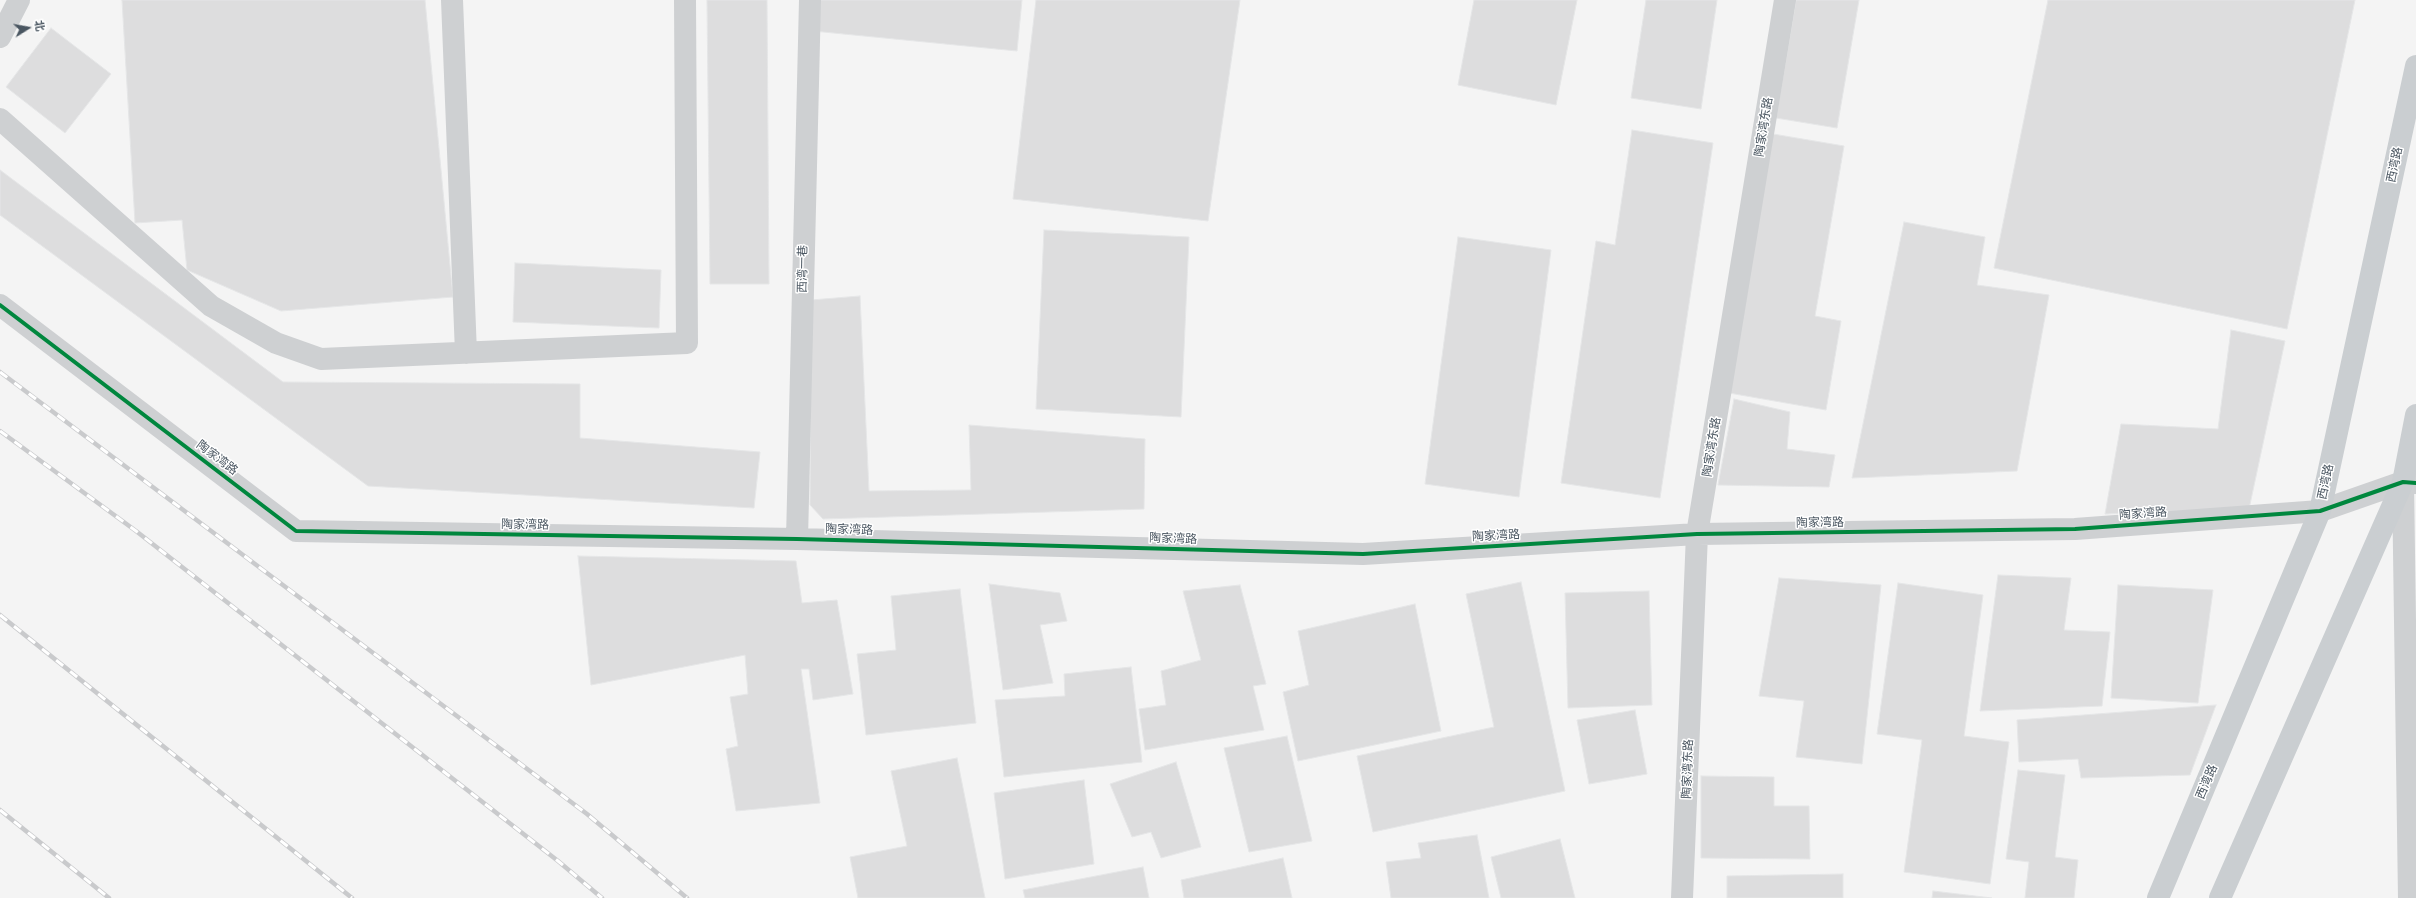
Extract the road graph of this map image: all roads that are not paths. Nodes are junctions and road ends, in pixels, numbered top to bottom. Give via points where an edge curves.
1 (19, 0) edge
2 (452, 0) edge
3 (685, 0) edge
4 (810, 0) edge
5 (1785, 0) edge
6 (0, 37) edge
7 (2416, 66) edge
8 (0, 120) edge
9 (0, 304) edge
10 (466, 353) junction
11 (2416, 415) edge
12 (2409, 482) edge
13 (2320, 511) junction
14 (1697, 534) junction
15 (797, 539) junction
16 (1682, 898) edge
17 (2158, 898) edge
18 (2220, 898) edge
19 (2409, 898) edge

1 - 6 street
2 - 10 street
3 - 10 street via 687,343
4 - 15 street, 西湾一巷
5 - 14 street, 陶家湾东路
7 - 13 main road, 西湾路
8 - 10 street via 211,306 276,343 321,359
9 - 15 street, 陶家湾路 via 296,531
11 - 12 main road
12 - 13 street, 陶家湾路
12 - 18 main road
12 - 19 street
13 - 14 street, 陶家湾路 via 2075,529
13 - 17 main road, 西湾路
14 - 15 street, 陶家湾路 via 1363,554
14 - 16 street, 陶家湾东路

